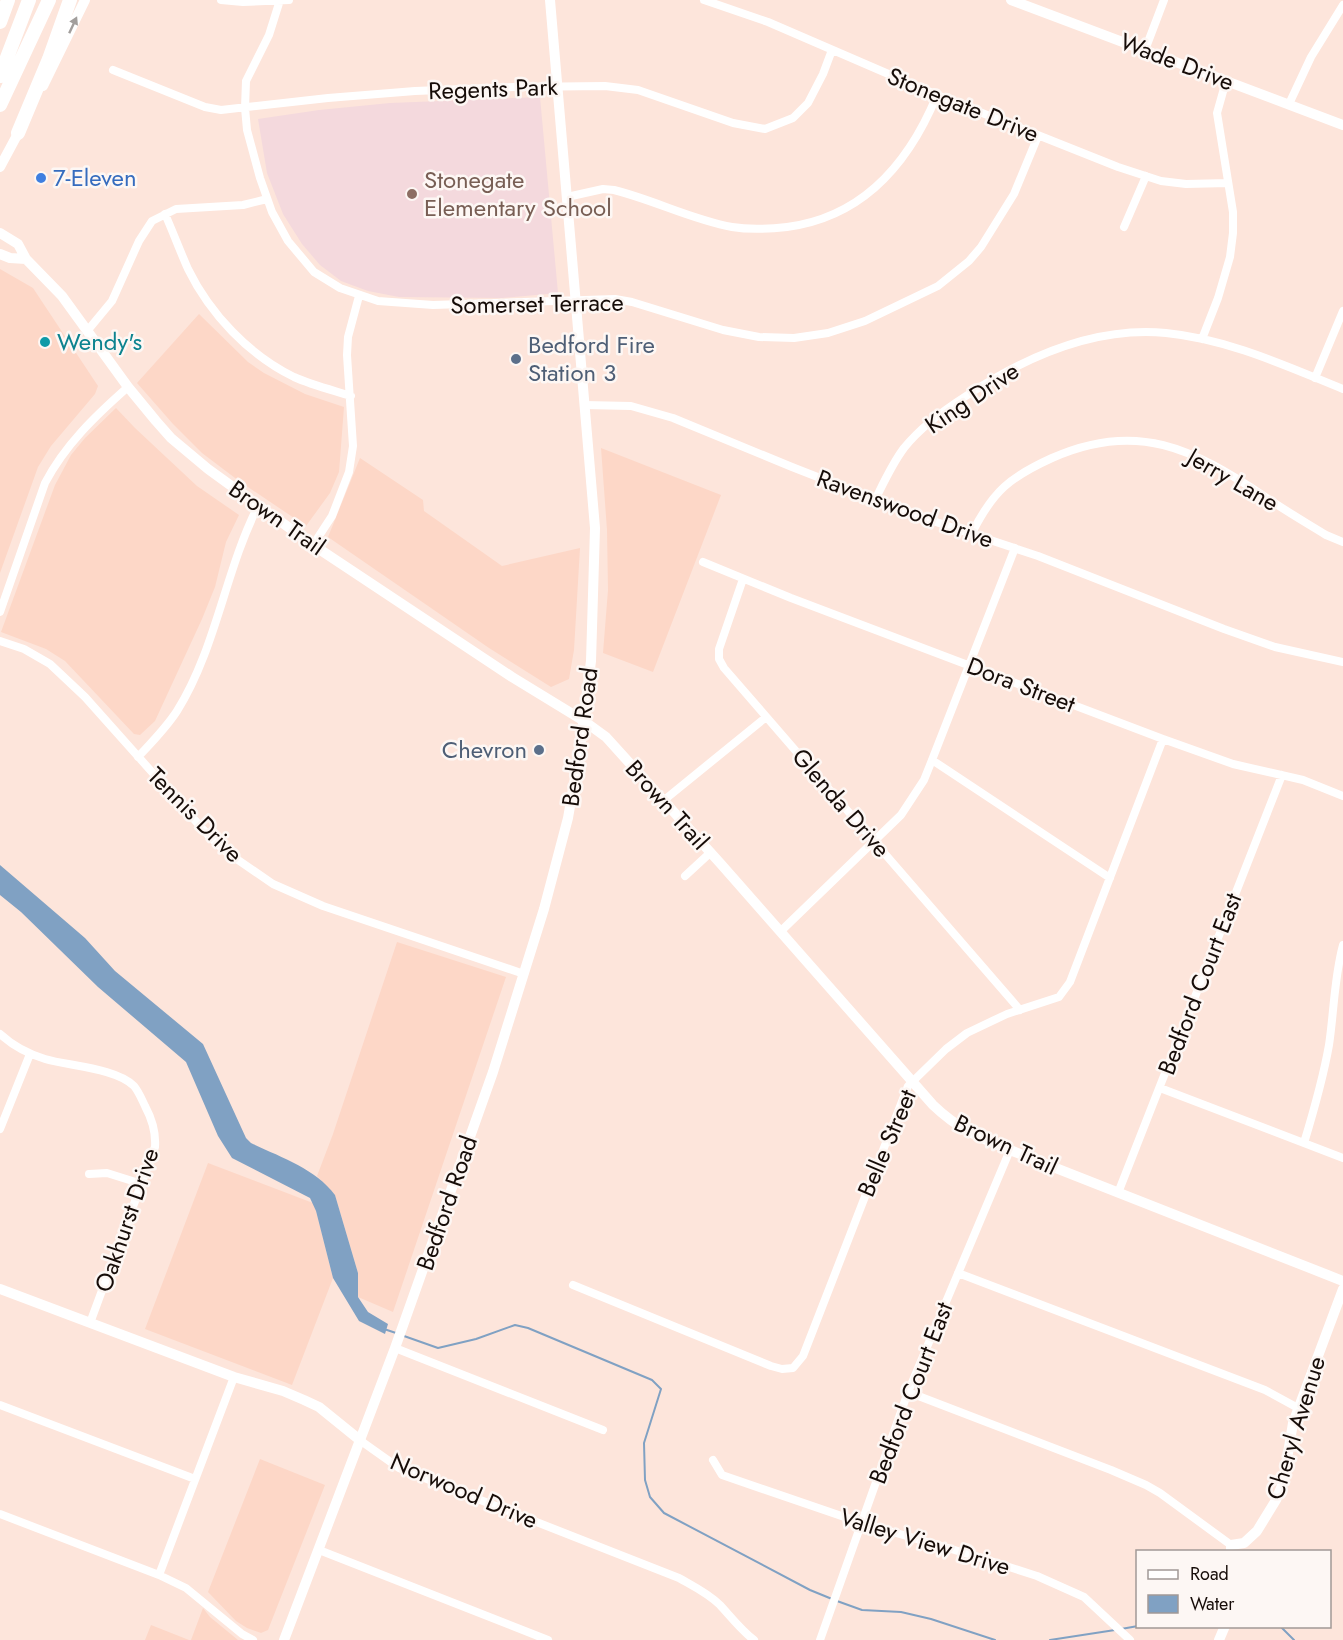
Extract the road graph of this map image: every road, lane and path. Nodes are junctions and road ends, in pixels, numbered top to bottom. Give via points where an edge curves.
1 (8, 0) edge
2 (29, 0) edge
3 (49, 0) edge
4 (70, 0) edge
5 (85, 0) edge
6 (221, 0) edge
7 (280, 0) edge
8 (289, 0) edge
9 (550, 0) edge
10 (704, 0) edge
11 (1011, 0) edge
12 (1164, 0) edge
13 (1343, 5) edge
14 (0, 22) edge
15 (832, 50) junction
16 (1145, 50) junction
17 (113, 70) dead end
18 (0, 76) edge
19 (1226, 81) junction
20 (557, 86) junction
21 (937, 95) junction
22 (1289, 104) junction
23 (0, 105) edge
24 (245, 108) junction
25 (1343, 125) edge
26 (18, 133) junction
27 (1038, 136) junction
28 (0, 167) edge
29 (1146, 176) junction
30 (1228, 183) junction
31 (567, 198) junction
32 (267, 199) junction
33 (165, 214) junction
34 (1124, 227) dead end
35 (0, 233) edge
36 (0, 254) edge
37 (26, 260) junction
38 (359, 296) junction
39 (576, 301) junction
40 (1343, 311) edge
41 (88, 330) junction
42 (1202, 339) junction
43 (1315, 378) junction
44 (128, 387) junction
45 (1343, 389) edge
46 (351, 396) junction
47 (584, 405) junction
48 (876, 500) junction
49 (258, 506) junction
50 (972, 534) junction
51 (1343, 542) edge
52 (313, 545) junction
53 (1016, 548) junction
54 (703, 562) dead end
55 (743, 579) junction
56 (0, 612) edge
57 (0, 641) edge
58 (1343, 662) edge
59 (970, 665) junction
60 (765, 718) junction
61 (584, 721) junction
62 (1163, 739) junction
63 (138, 757) junction
64 (932, 760) junction
65 (1282, 775) junction
66 (1343, 796) edge
67 (663, 801) junction
68 (874, 841) junction
69 (711, 852) junction
70 (685, 876) dead end
71 (1110, 878) junction
72 (781, 931) junction
73 (1343, 945) edge
74 (524, 974) junction
75 (1020, 1010) junction
76 (0, 1034) edge
77 (30, 1054) junction
78 (912, 1081) junction
79 (1160, 1088) junction
80 (0, 1129) edge
81 (1304, 1143) junction
82 (1010, 1150) junction
83 (1343, 1158) edge
84 (88, 1174) dead end
85 (142, 1184) junction
86 (1118, 1193) junction
87 (958, 1273) junction
88 (1343, 1281) edge
89 (573, 1285) dead end
90 (0, 1288) edge
91 (1343, 1288) edge
92 (90, 1323) junction
93 (397, 1345) junction
94 (234, 1377) junction
95 (908, 1392) junction
96 (0, 1404) edge
97 (1298, 1408) junction
98 (603, 1430) dead end
99 (361, 1441) junction
100 (713, 1460) dead end
101 (195, 1479) junction
102 (0, 1514) edge
103 (861, 1523) junction
104 (1231, 1548) edge
105 (319, 1550) junction
106 (159, 1575) junction
107 (1128, 1639) edge
108 (253, 1640) edge
109 (284, 1640) edge
110 (548, 1640) edge
111 (754, 1640) edge
112 (820, 1640) edge

1 - 14 highway
2 - 18 highway
3 - 23 highway
4 - 26 highway
26 -> 5 street
6 - 7 street
7 - 8 street
7 - 24 street, Somerset Terrace via 269,35 246,81
9 - 20 street, Bedford Road
10 - 15 street, Stonegate Drive
11 - 16 street, Wade Drive
12 - 16 street
13 - 22 street via 1311,57
15 - 20 street, Regents Park via 808,103 793,118 765,129 733,123 638,90
15 - 21 street, Stonegate Drive
16 - 19 street, Wade Drive
17 - 24 street, Regents Park via 205,107
19 - 22 street, Wade Drive
19 - 30 street via 1217,113
20 - 24 street, Regents Park via 393,93
20 - 31 street, Bedford Road
21 - 27 street, Stonegate Drive
21 - 31 street via 909,148 875,188 851,205 816,221 766,230 734,227 614,190
22 - 25 street, Wade Drive
24 - 32 street, Somerset Terrace via 247,130
26 - 28 street
27 - 29 street, Stonegate Drive
27 - 39 street, Somerset Terrace via 1014,194 969,261 938,286 865,321 828,333 794,338 759,337 632,302
29 - 30 street, Stonegate Drive via 1186,184
29 - 34 street
30 - 42 street via 1233,213 1230,257
31 - 39 street, Bedford Road
32 - 33 street via 243,205 176,209
32 - 38 street, Somerset Terrace via 288,241 314,272
33 - 41 street via 146,228 112,301
33 - 46 street via 198,287 213,311 237,336 293,376
35 - 37 street, Brown Trail via 18,243
36 - 37 street, Brown Trail
37 - 41 street, Brown Trail via 52,284
38 - 39 street, Somerset Terrace via 433,305
38 - 46 street via 348,337
39 - 47 street, Bedford Road
40 - 43 street
41 - 44 street, Brown Trail
42 - 43 street, King Drive
42 - 48 street, King Drive via 1165,333 1125,333 1085,340 1013,367 947,408 917,434 889,472
43 - 45 street, King Drive
44 - 49 street, Brown Trail via 171,438
44 - 56 street via 79,433 53,468
46 - 52 street via 353,446 349,472 332,516
47 - 48 street, Ravenswood Drive via 631,406 657,412
47 - 61 street, Bedford Road via 595,528 591,661
48 - 50 street, Ravenswood Drive
49 - 52 street, Brown Trail
49 - 63 street via 190,685 162,732
50 - 51 street, Jerry Lane via 982,513 1012,478 1068,451 1120,440 1152,441 1211,463
50 - 53 street, Ravenswood Drive
52 - 61 street, Brown Trail
53 - 58 street, Ravenswood Drive via 1275,647
53 - 59 street
54 - 55 street, Dora Street
55 - 59 street, Dora Street
55 - 60 street, Glenda Drive via 721,640 719,659
57 - 63 street, Tennis Drive via 50,664
59 - 62 street, Dora Street
59 - 64 street
60 - 67 street
60 - 68 street, Glenda Drive
61 - 67 street, Brown Trail via 606,737
61 - 74 street, Bedford Road via 568,818
62 - 65 street, Dora Street via 1233,764
62 - 71 street, Belle Street
63 - 74 street, Tennis Drive via 225,851 273,884 323,906
64 - 68 street via 910,804
64 - 71 street
65 - 66 street, Dora Street
65 - 79 street, Bedford Court East
67 - 69 street, Brown Trail
68 - 72 street
68 - 75 street, Glenda Drive
69 - 70 street
69 - 72 street, Brown Trail
71 - 75 street, Belle Street via 1065,990 1059,997
72 - 78 street, Brown Trail
73 - 81 street via 1319,1095
74 - 93 street, Bedford Road
75 - 78 street, Belle Street via 967,1033
76 - 77 street, Oakhurst Drive
77 - 80 street
77 - 85 street, Oakhurst Drive via 106,1073 133,1086 156,1138
78 - 82 street, Brown Trail via 950,1121 972,1135
78 - 89 street, Belle Street via 904,1092 803,1356 793,1368 771,1366
79 - 81 street
79 - 86 street, Bedford Court East
81 - 83 street
82 - 86 street, Brown Trail
82 - 87 street, Bedford Court East
84 - 85 street via 107,1173
85 - 92 street, Oakhurst Drive
86 - 88 street, Brown Trail
87 - 95 street, Bedford Court East
87 - 97 street via 1265,1390
90 - 92 street, Norwood Drive
91 - 97 street, Cheryl Avenue
92 - 94 street, Norwood Drive
93 - 98 street
93 - 99 street, Bedford Road
94 - 99 street, Norwood Drive via 319,1407
94 - 101 street
95 - 103 street, Bedford Court East
95 - 104 street via 1146,1485
96 - 101 street
97 - 104 street, Cheryl Avenue via 1276,1500 1257,1531
99 - 105 street, Bedford Road
99 - 111 street, Norwood Drive via 399,1468 679,1578 703,1591
100 - 103 street, Valley View Drive via 722,1475
101 - 106 street
102 - 106 street
103 - 107 street, Valley View Drive via 1037,1576 1084,1598
103 - 112 street, Bedford Court East
105 - 109 street, Bedford Road
105 - 110 street
106 - 108 street via 186,1588

